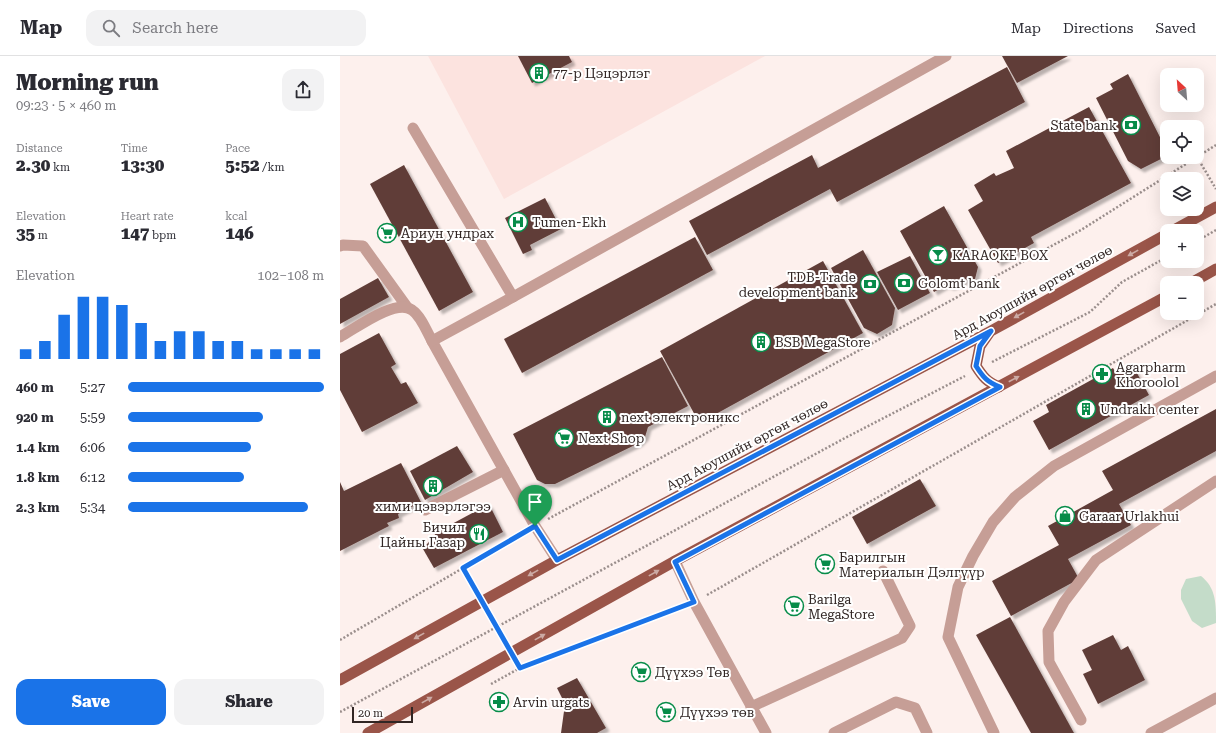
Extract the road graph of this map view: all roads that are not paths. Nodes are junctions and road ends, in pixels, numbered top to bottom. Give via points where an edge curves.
1 (946, 56) edge
2 (413, 128) dead end
3 (1216, 207) edge
4 (1185, 224) edge
5 (1160, 238) edge
6 (340, 246) edge
7 (1216, 269) edge
8 (1204, 276) edge
9 (513, 297) junction
10 (1160, 300) edge
11 (407, 307) junction
12 (991, 331) junction
13 (340, 337) edge
14 (432, 341) junction
15 (1216, 376) edge
16 (1000, 387) junction
17 (504, 470) junction
18 (1216, 481) edge
19 (425, 510) dead end
20 (557, 560) junction
21 (675, 562) junction
22 (883, 571) dead end
23 (340, 680) edge
24 (1216, 698) edge
25 (751, 708) junction
26 (1081, 720) dead end
27 (368, 733) edge
28 (766, 733) edge
29 (834, 733) edge
30 (927, 733) edge
31 (994, 733) edge
32 (1151, 733) edge

1 - 9 street
2 - 9 street
3 - 4 main road
5 -> 12 main road, Ард Аюушийн өргөн чөлөө
6 - 11 street via 363,246
7 - 8 main road
9 - 14 street
16 -> 10 main road
11 - 13 street via 391,308
11 - 14 street via 414,311
12 - 16 main road via 980,346 976,366 982,377
12 - 20 main road, Ард Аюушийн өргөн чөлөө
14 - 17 street
15 - 31 street via 1054,466 1015,497 993,522 958,586 948,637
16 - 21 main road
17 - 19 street
17 - 20 street
18 - 26 street via 1096,560 1064,602 1048,630 1049,662
20 -> 23 main road, Ард Аюушийн өргөн чөлөө
21 - 25 street
27 -> 21 main road
22 - 25 street via 910,626 902,638
24 - 32 street
25 - 28 street
29 - 30 street via 896,702 915,708

